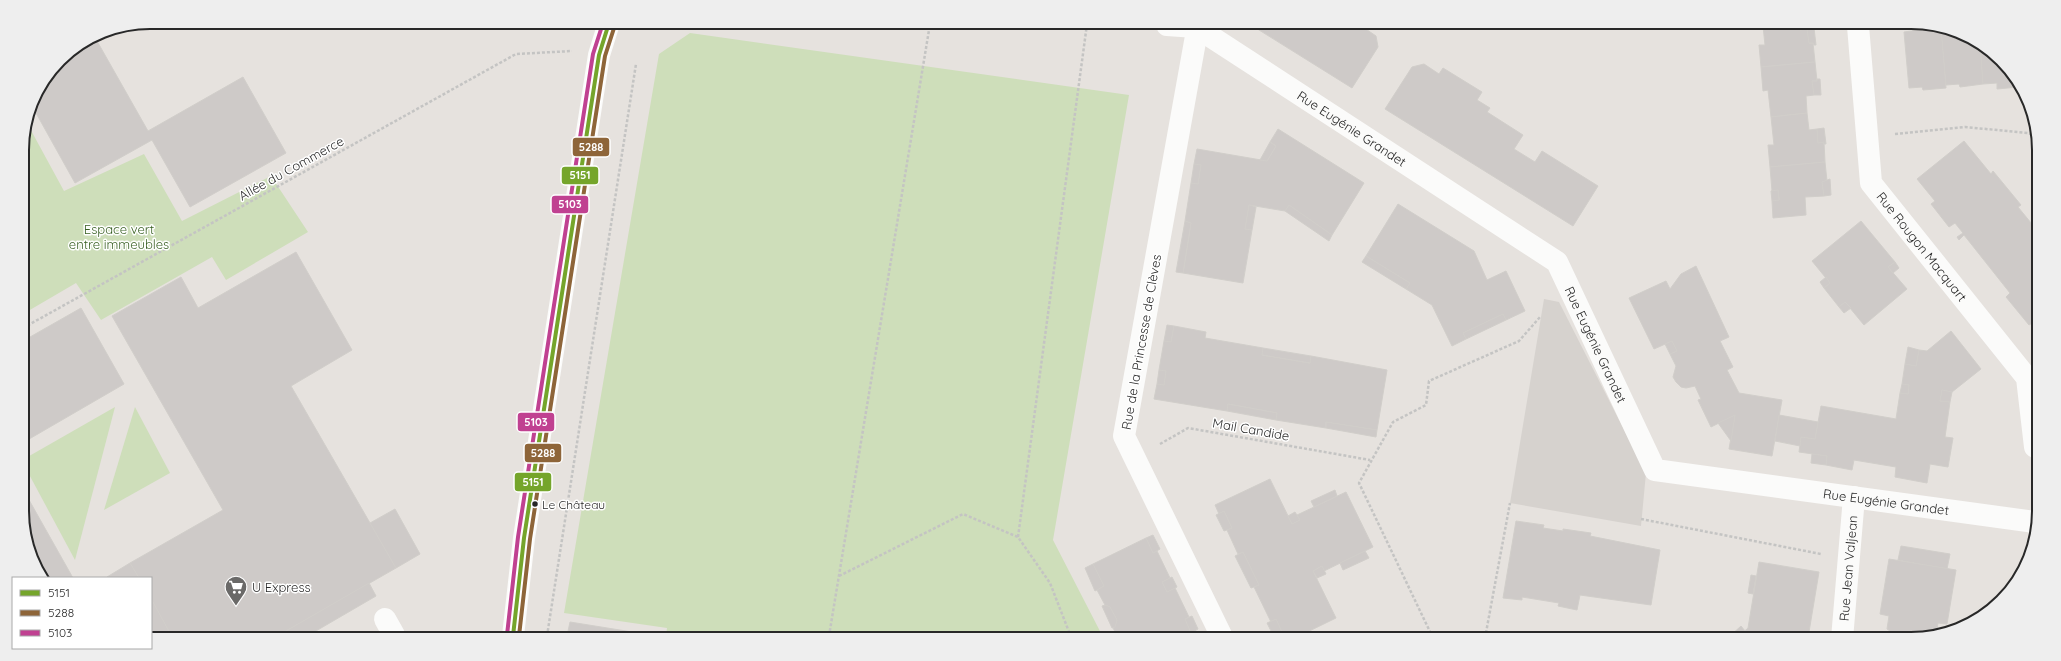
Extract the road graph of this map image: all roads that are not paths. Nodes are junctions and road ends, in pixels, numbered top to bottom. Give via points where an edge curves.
1 (607, 29) edge
2 (1196, 29) edge
3 (1202, 29) edge
4 (1858, 29) edge
5 (2031, 378) edge
6 (2032, 395) edge
7 (1854, 497) junction
8 (2031, 521) edge
9 (513, 632) edge
10 (1220, 632) edge
11 (1843, 632) edge

1 - 9 street via 596,71 527,515
2 - 10 street, Rue de la Princesse de Clèves via 1124,436
3 - 7 street, Rue Eugénie Grandet via 1557,262 1655,470
4 - 5 street, Rue Rougon Macquart via 1871,183
5 - 6 street, Rue Rougon Macquart
7 - 8 street, Rue Eugénie Grandet
7 - 11 street, Rue Jean Valjean

